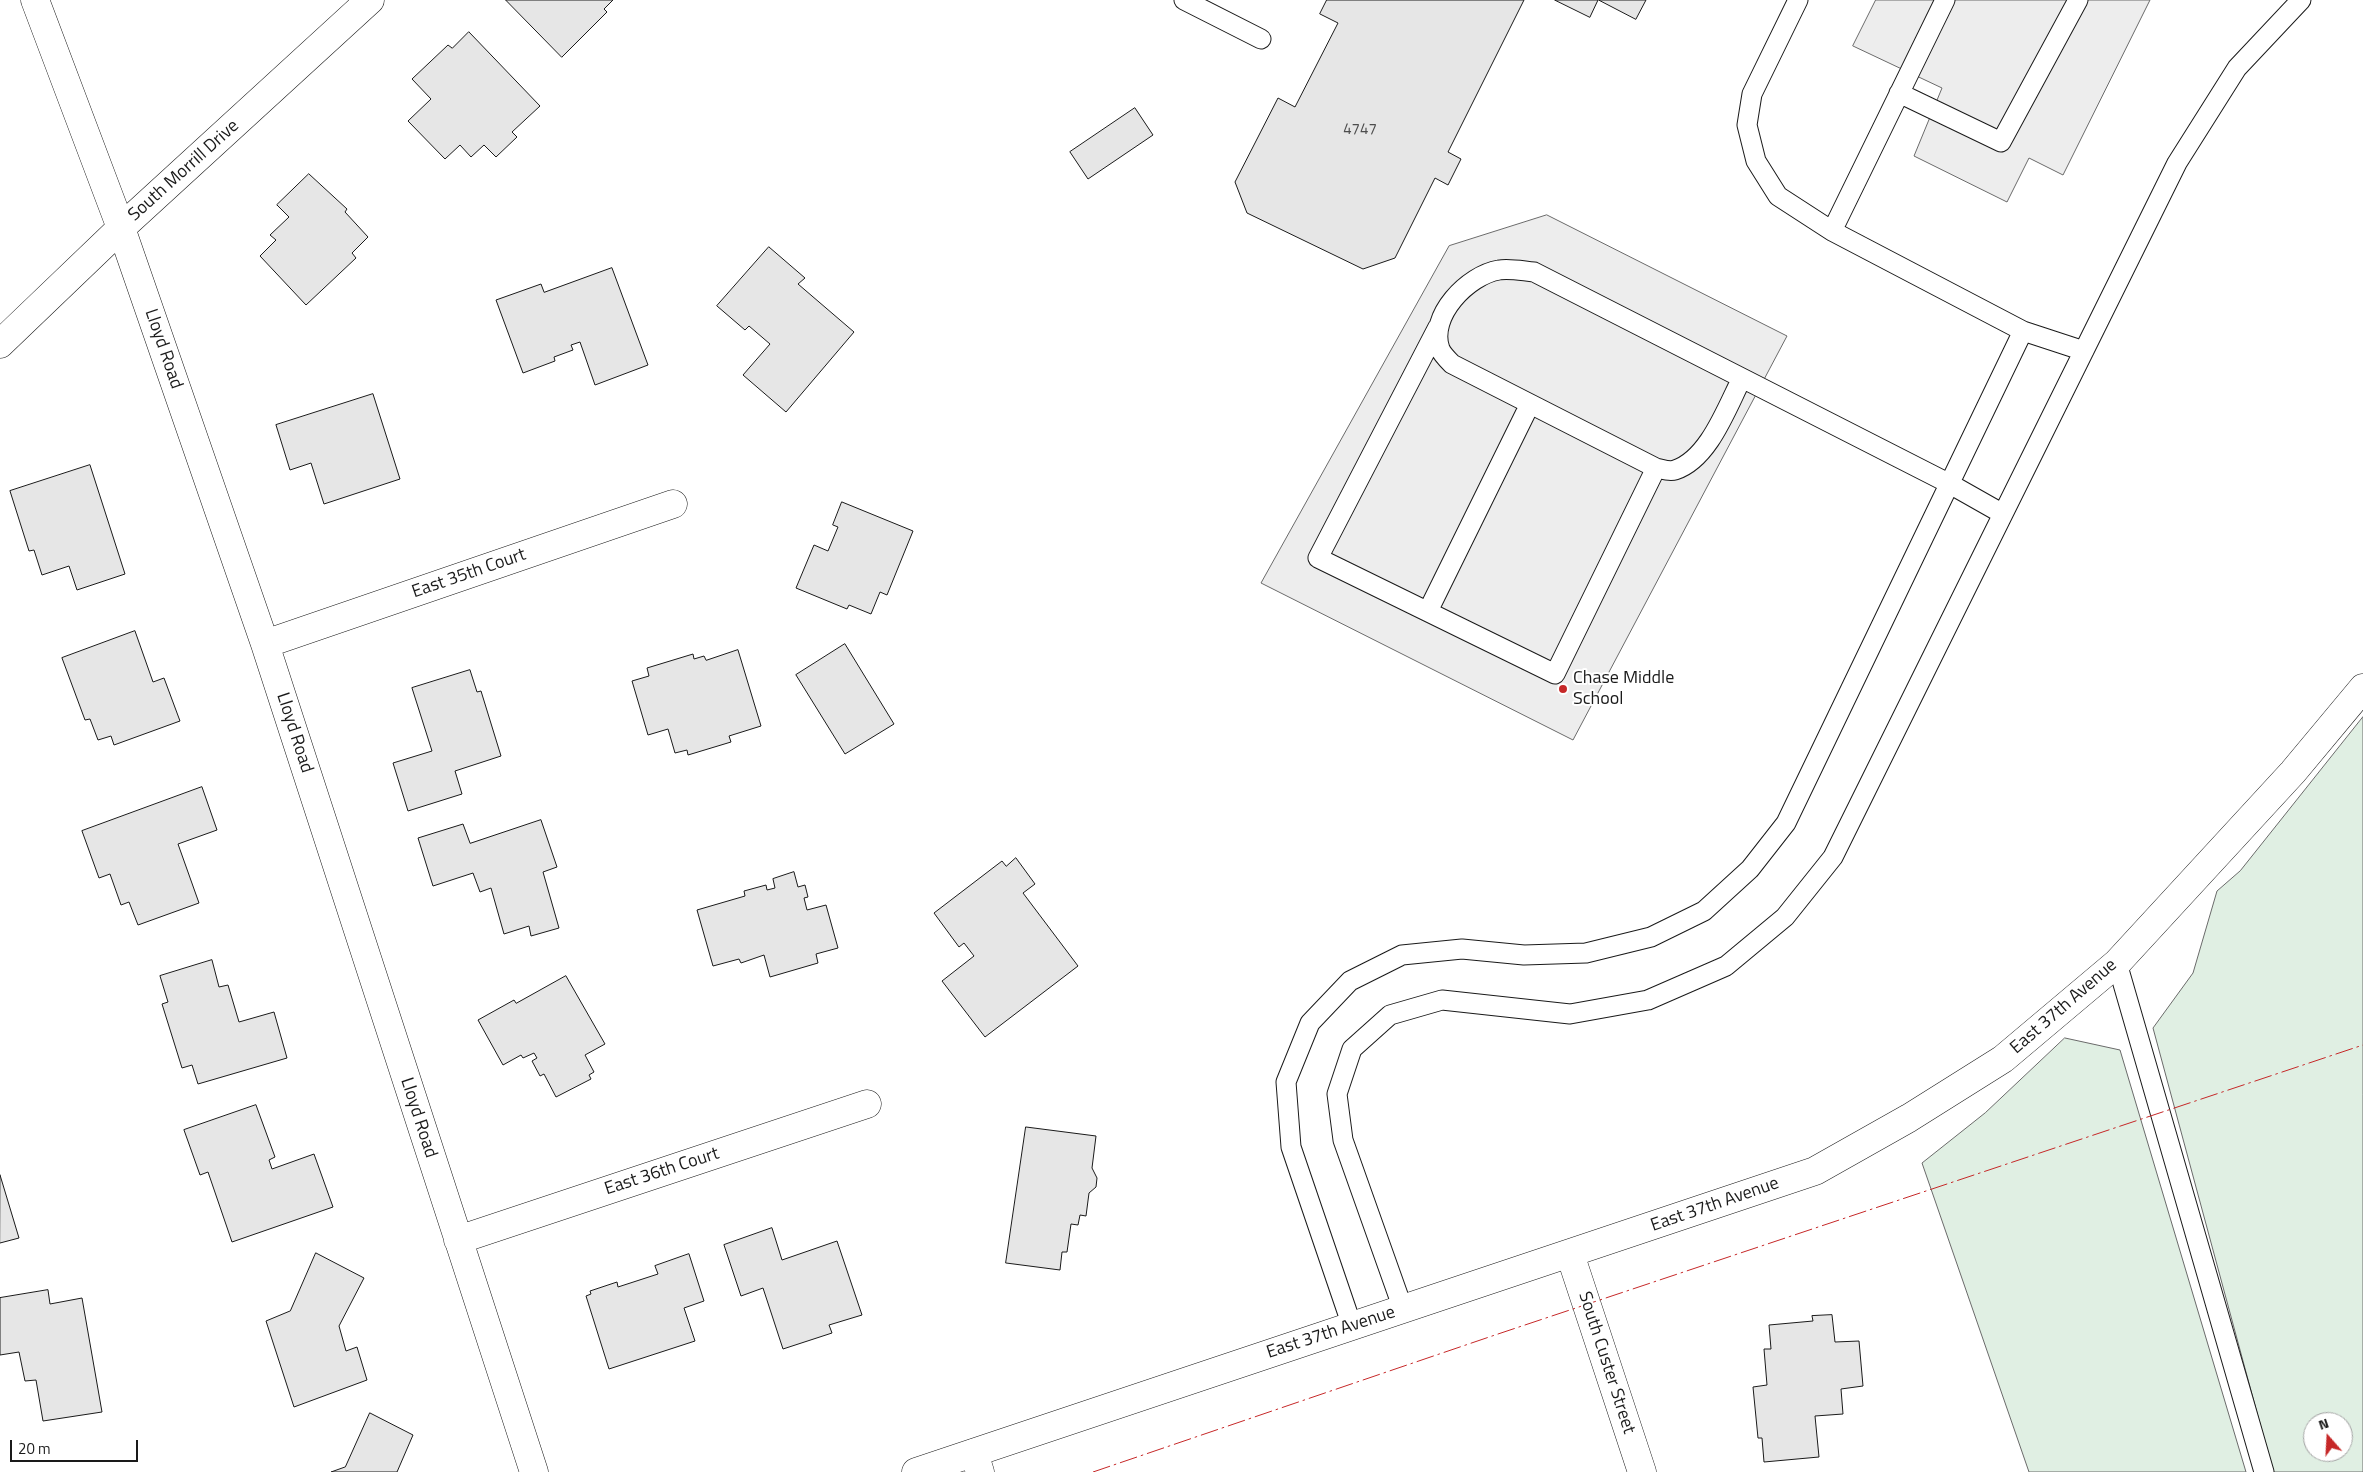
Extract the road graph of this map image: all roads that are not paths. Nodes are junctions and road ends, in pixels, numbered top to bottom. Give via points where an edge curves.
1 (35, 0) edge
2 (370, 0) edge
3 (1184, 0) edge
4 (1798, 0) edge
5 (1945, 0) edge
6 (2078, 0) edge
7 (2301, 0) edge
8 (1261, 39) dead end
9 (1899, 93) junction
10 (122, 228) junction
11 (1832, 231) junction
12 (1438, 327) junction
13 (2023, 331) junction
14 (0, 344) edge
15 (2084, 351) junction
16 (1742, 378) junction
17 (1530, 404) junction
18 (1656, 468) junction
19 (1950, 484) junction
20 (673, 504) dead end
21 (2003, 514) junction
22 (1428, 611) junction
23 (265, 644) junction
24 (2363, 688) edge
25 (2117, 963) junction
26 (867, 1104) dead end
27 (458, 1240) junction
28 (1570, 1254) junction
29 (1403, 1310) junction
30 (1352, 1326) junction
31 (977, 1462) edge
32 (534, 1472) edge
33 (916, 1472) edge
34 (1642, 1472) edge
35 (2264, 1472) edge

1 - 10 street, Lloyd Road
2 - 10 street, South Morrill Drive
3 - 8 lane
4 - 11 lane via 1752,94 1747,125 1756,161 1778,196
5 - 9 lane
6 - 9 lane via 2001,142
7 - 15 lane via 2237,68 2177,163
9 - 11 lane
10 - 14 street, South Morrill Drive
10 - 23 street, Lloyd Road
11 - 13 lane
12 - 16 lane via 1449,303 1471,282 1498,270 1534,272
12 - 17 lane via 1440,350 1452,364
12 - 22 lane via 1318,558
13 - 15 lane
13 - 19 lane
15 - 21 lane
16 - 18 lane via 1707,446 1689,464 1673,471
16 - 19 lane
17 - 18 lane
17 - 22 lane
18 - 22 lane via 1555,674
19 - 21 lane
19 - 30 lane via 1786,823 1750,869 1704,911 1651,937 1586,953 1524,956 1462,949 1402,955 1350,981 1310,1023 1286,1082 1291,1147
20 - 23 street, East 35th Court
21 - 29 lane via 1833,857 1786,916 1726,966 1648,1000 1570,1014 1442,1000 1390,1015 1352,1049 1336,1094 1343,1140
23 - 27 street, Lloyd Road
24 - 25 street, East 37th Avenue via 2293,772
25 - 28 street, East 37th Avenue via 2003,1060 1816,1171
25 - 35 lane
26 - 27 street, East 36th Court
27 - 32 street, Lloyd Road
28 - 29 street, East 37th Avenue
28 - 34 street, South Custer Street
29 - 30 street, East 37th Avenue
30 - 31 street, East 37th Avenue
31 - 33 street, East 37th Avenue

